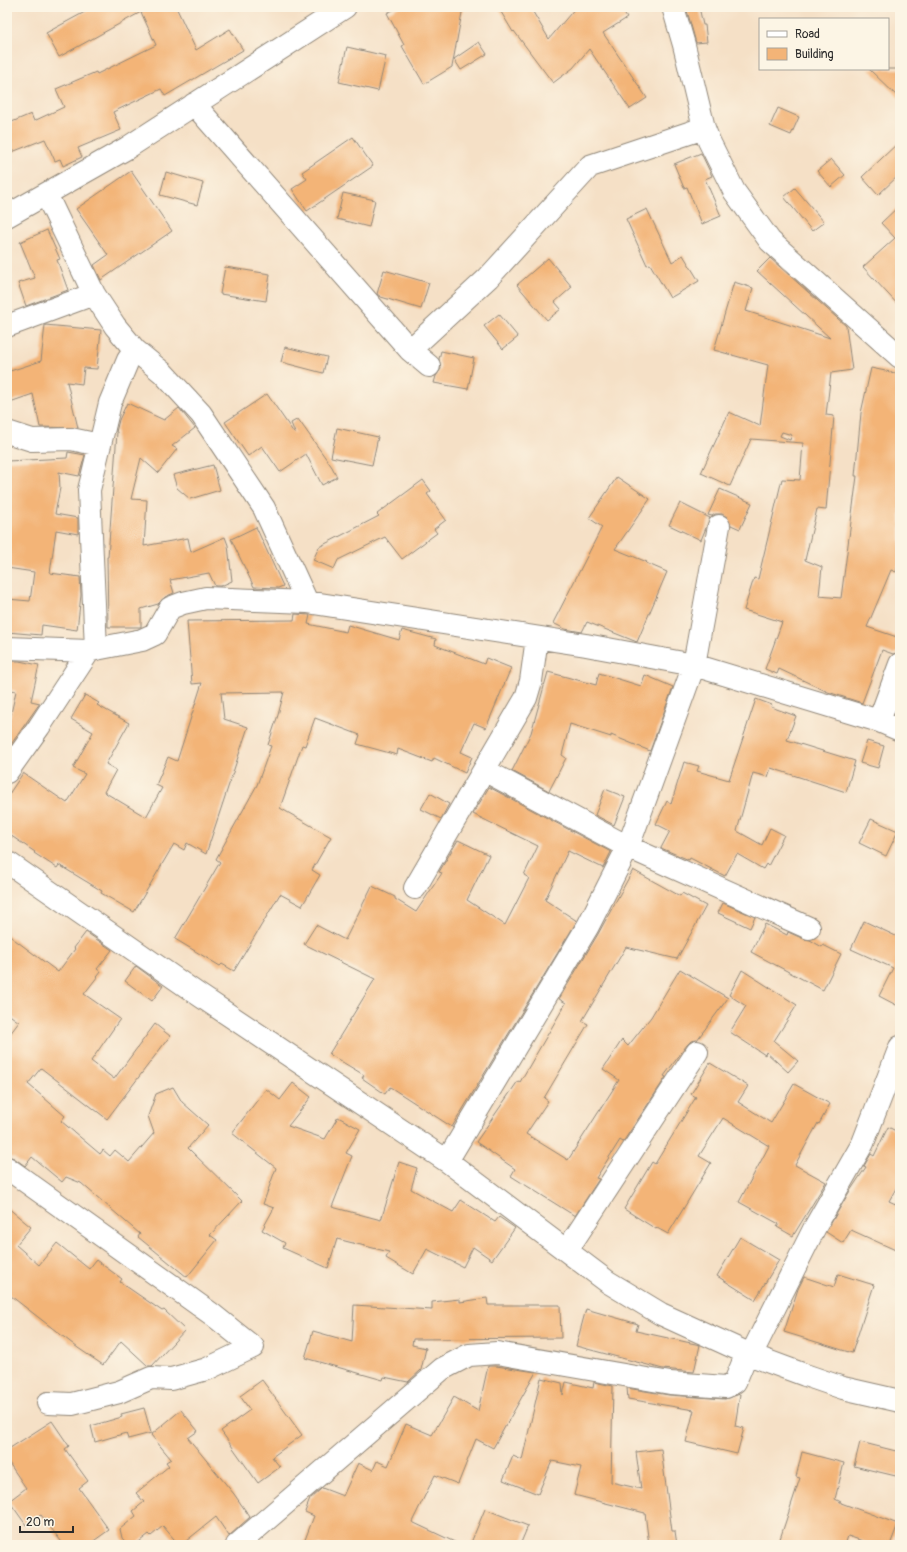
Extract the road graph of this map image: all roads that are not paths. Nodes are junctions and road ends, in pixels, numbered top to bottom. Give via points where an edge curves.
1 (345, 7) edge
2 (673, 7) edge
3 (194, 104) junction
4 (704, 128) junction
5 (46, 194) junction
6 (7, 216) edge
7 (94, 294) junction
8 (7, 326) edge
9 (135, 350) junction
10 (410, 350) junction
11 (900, 357) edge
12 (428, 366) dead end
13 (7, 432) edge
14 (100, 445) junction
15 (719, 526) dead end
16 (306, 602) junction
17 (537, 638) junction
18 (7, 648) edge
19 (92, 650) junction
20 (900, 664) edge
21 (694, 665) junction
22 (879, 721) junction
23 (900, 730) edge
24 (484, 770) junction
25 (7, 772) edge
26 (628, 846) junction
27 (7, 862) edge
28 (415, 888) dead end
29 (808, 928) dead end
30 (900, 1047) edge
31 (697, 1052) dead end
32 (447, 1161) junction
33 (7, 1168) edge
34 (567, 1250) junction
35 (749, 1354) junction
36 (900, 1401) edge
37 (48, 1403) dead end
38 (237, 1545) edge

1 - 3 street
2 - 4 street
3 - 5 street via 127,148
3 - 10 street
4 - 10 street via 590,166 488,278
4 - 11 street via 734,191 770,241
5 - 6 street
5 - 7 street
7 - 8 street
7 - 9 street
9 - 14 street via 110,402
9 - 16 street via 163,373 201,414 264,508
10 - 12 street
13 - 14 street via 32,440 71,439
14 - 19 street via 89,490
15 - 21 street
16 - 17 street
16 - 19 street via 206,598 183,602 170,608 155,634 142,640
17 - 21 street
17 - 24 street via 526,698
18 - 19 street
19 - 25 street
20 - 22 street
21 - 22 street
21 - 26 street
22 - 23 street
24 - 26 street
24 - 28 street
26 - 29 street
26 - 32 street via 588,926
27 - 32 street via 199,995
30 - 35 street via 863,1143 815,1227
31 - 34 street
32 - 34 street
33 - 37 street via 213,1315 253,1347 207,1369 171,1379 151,1378 119,1392 72,1404
34 - 35 street via 608,1282 661,1314
35 - 36 street via 843,1388
35 - 38 street via 735,1382 726,1387 670,1383 497,1353 469,1355 442,1369

